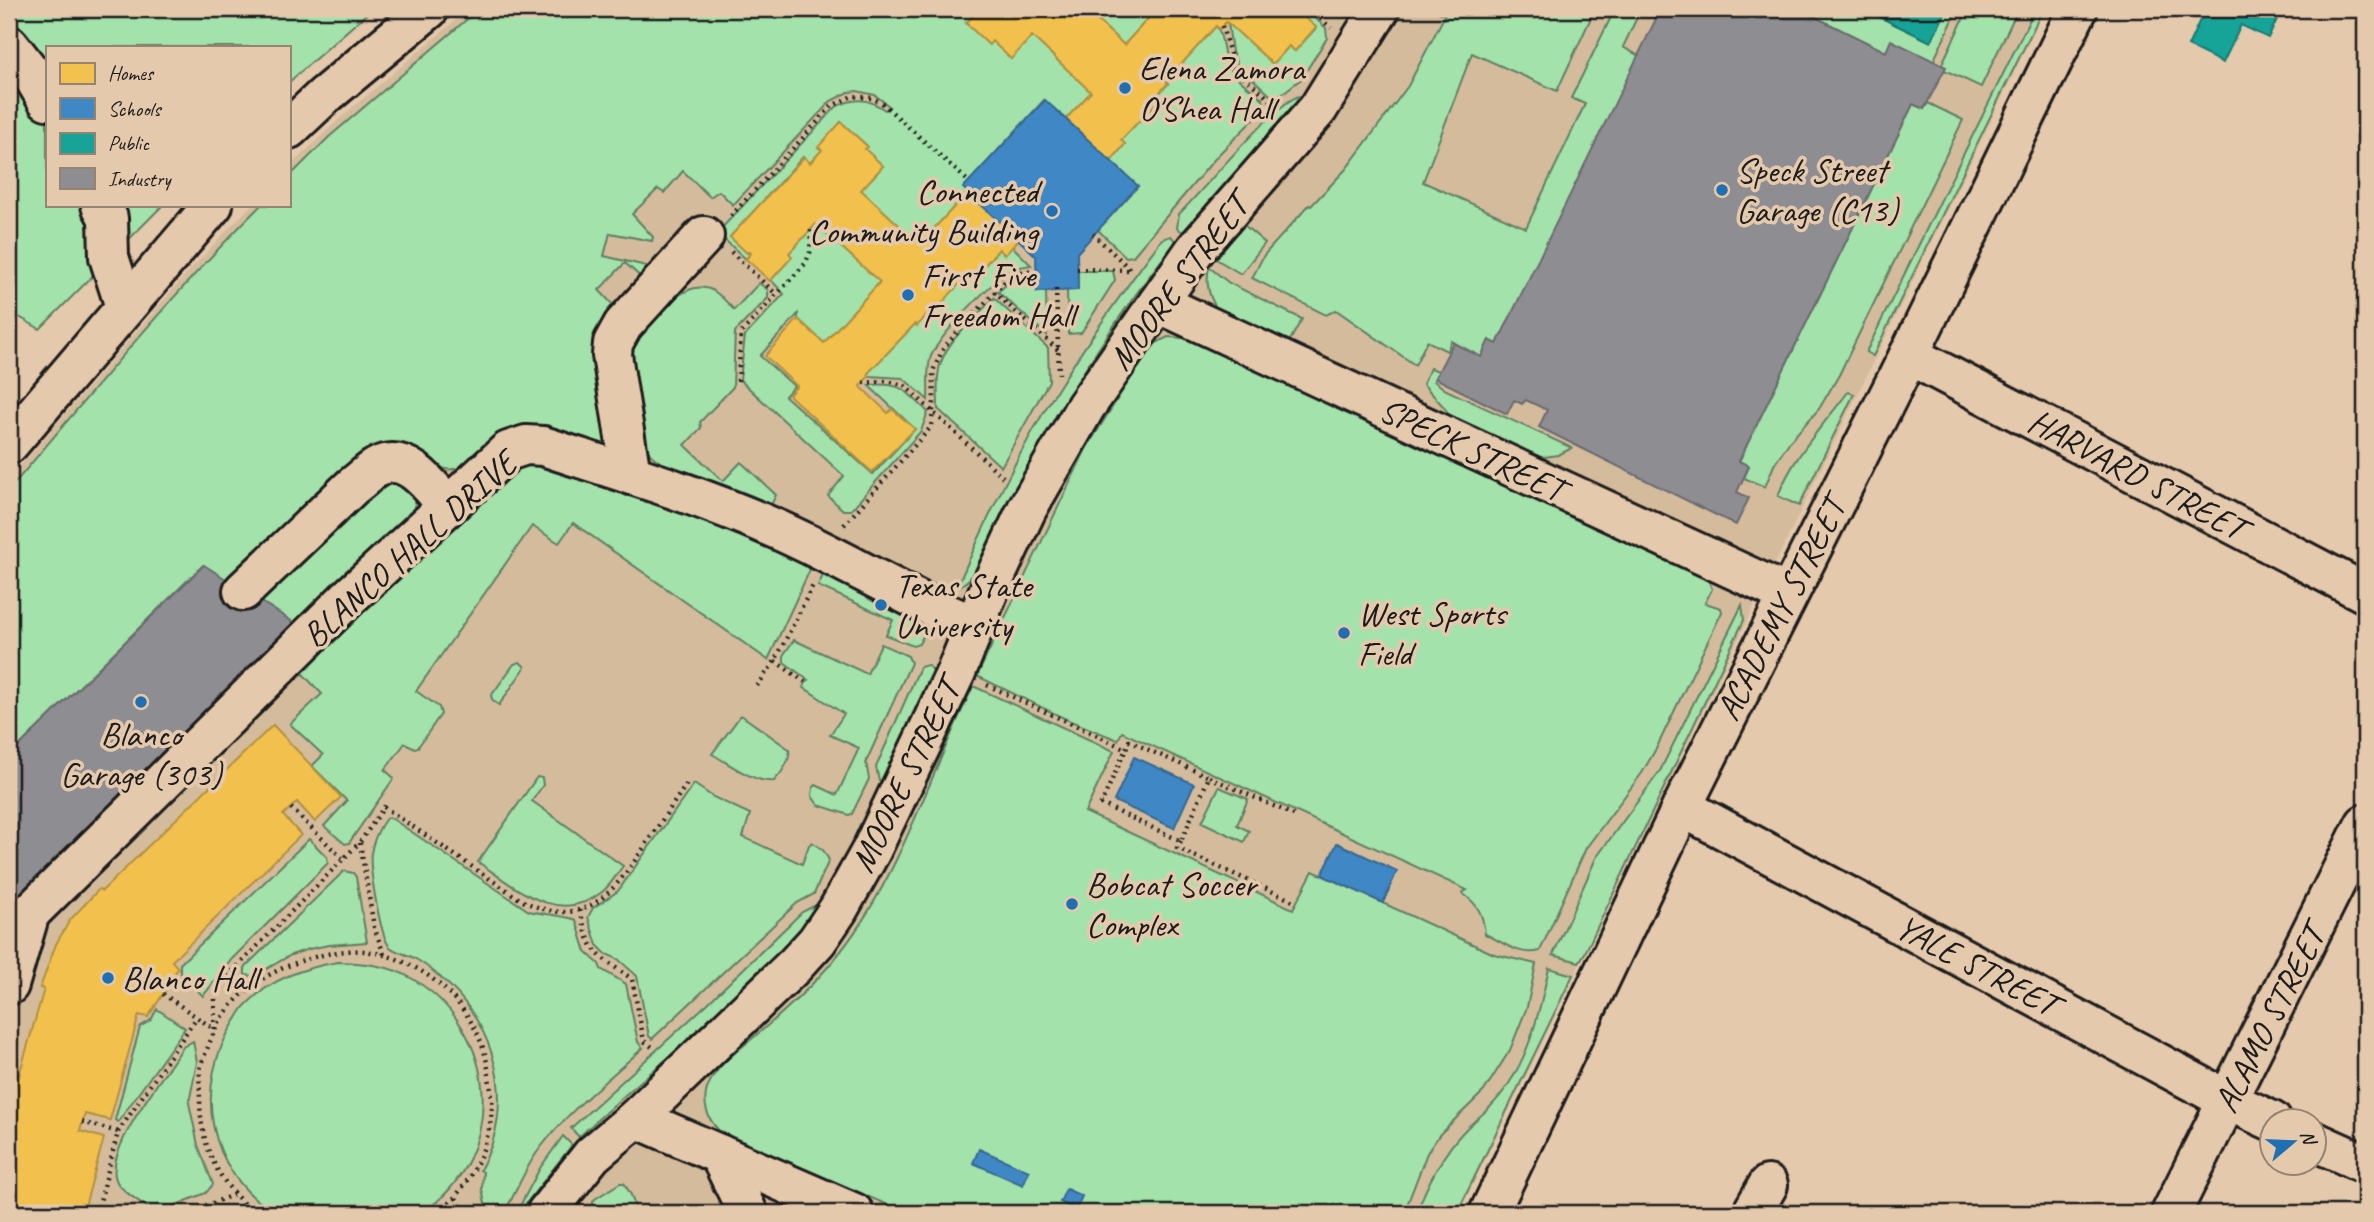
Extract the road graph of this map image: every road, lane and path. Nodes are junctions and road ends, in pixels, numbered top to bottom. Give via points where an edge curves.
1 (429, 9) edge
2 (1310, 9) edge
3 (1380, 9) edge
4 (2078, 9) edge
5 (1222, 26) dead end
6 (9, 32) edge
7 (1337, 33) dead end
8 (9, 45) edge
9 (46, 52) edge
10 (46, 98) edge
11 (1276, 105) dead end
12 (290, 128) edge
13 (969, 182) dead end
14 (102, 206) edge
15 (212, 206) edge
16 (811, 229) dead end
17 (718, 233) junction
18 (1093, 234) dead end
19 (1077, 269) dead end
20 (1033, 270) dead end
21 (1056, 289) dead end
22 (994, 292) junction
23 (776, 294) junction
24 (1158, 303) junction
25 (125, 307) junction
26 (1058, 351) junction
27 (1909, 355) junction
28 (1059, 374) dead end
29 (738, 381) dead end
30 (863, 383) dead end
31 (933, 411) junction
32 (9, 444) edge
33 (631, 475) junction
34 (1003, 477) dead end
35 (447, 505) junction
36 (841, 531) dead end
37 (816, 580) dead end
38 (243, 591) dead end
39 (2365, 593) edge
40 (1787, 594) junction
41 (804, 604) junction
42 (813, 607) dead end
43 (976, 626) junction
44 (775, 661) junction
45 (805, 682) dead end
46 (986, 685) dead end
47 (757, 686) dead end
48 (1126, 749) junction
49 (1209, 777) junction
50 (688, 782) dead end
51 (1682, 807) junction
52 (290, 808) dead end
53 (1296, 816) dead end
54 (2365, 824) edge
55 (1181, 841) junction
56 (360, 842) junction
57 (343, 859) junction
58 (1293, 901) dead end
59 (580, 910) junction
60 (386, 957) junction
61 (9, 985) edge
62 (163, 994) dead end
63 (197, 1017) junction
64 (214, 1029) junction
65 (652, 1047) dead end
66 (2229, 1101) junction
67 (2258, 1114) edge
68 (636, 1118) junction
69 (82, 1122) dead end
70 (118, 1132) junction
71 (2328, 1146) edge
72 (719, 1154) junction
73 (2365, 1164) edge
74 (233, 1195) junction
75 (456, 1198) junction
76 (97, 1213) edge
77 (186, 1213) edge
78 (254, 1213) edge
79 (439, 1213) edge
80 (464, 1213) edge
81 (546, 1213) edge
82 (748, 1213) edge
83 (854, 1213) edge
84 (1489, 1213) edge
85 (2171, 1213) edge

1 - 12 street
2 - 7 path
3 - 24 street, MOORE STREET via 1318,110 1195,250
4 - 27 street, ACADEMY STREET
5 - 11 path via 1234,68
6 - 9 street
8 - 10 street
13 - 17 path via 881,103 852,96 821,117
14 - 25 street via 108,218 109,257
15 - 25 street
16 - 23 path via 808,259
17 - 23 path
17 - 33 street via 622,325 613,343
18 - 19 path via 1132,270
20 - 22 path via 1006,279
21 - 26 path
22 - 26 path
22 - 31 path via 940,353 933,371
23 - 29 path via 741,333
24 - 40 street, SPECK STREET
24 - 43 street, MOORE STREET via 1060,450 1027,509
25 - 32 street
26 - 28 path
27 - 39 street, HARVARD STREET
27 - 40 street, ACADEMY STREET
30 - 31 path via 899,383
31 - 34 path
31 - 36 path via 931,427 850,515
33 - 35 street, BLANCO HALL DRIVE via 543,446 526,445 508,451
33 - 43 street, BLANCO HALL DRIVE via 770,526 939,612
35 - 38 street via 412,468 387,463 353,486
35 - 61 street, BLANCO HALL DRIVE via 30,913
37 - 41 path
40 - 51 street, ACADEMY STREET
41 - 42 path
41 - 44 path
43 - 68 street, MOORE STREET via 882,827 817,941
44 - 45 path
44 - 47 path
46 - 48 path
48 - 49 path via 1129,741
48 - 55 path via 1101,804
49 - 53 path
49 - 55 path
50 - 59 path via 614,888
51 - 66 street, YALE STREET
51 - 84 street, ACADEMY STREET
52 - 57 path
54 - 66 street, ALAMO STREET
55 - 58 path via 1177,848
56 - 57 path
56 - 59 path via 384,807 521,900 552,911
56 - 60 path via 374,928
57 - 64 path via 227,977 215,998
59 - 65 path via 591,947 632,979 644,1041
60 - 64 path via 363,951 320,955 278,969 241,993
60 - 75 path via 406,963 443,986 472,1020 488,1062 492,1107 483,1151
62 - 63 path
63 - 64 path
63 - 70 path
64 - 74 path via 200,1070 200,1114 210,1157
66 - 67 street, YALE STREET
66 - 85 street, ALAMO STREET
68 - 72 street
68 - 81 street, MOORE STREET via 592,1155
69 - 70 path
70 - 76 path
71 - 73 street
72 - 82 street
72 - 83 street
74 - 77 path
74 - 78 path
75 - 79 path
75 - 80 path

